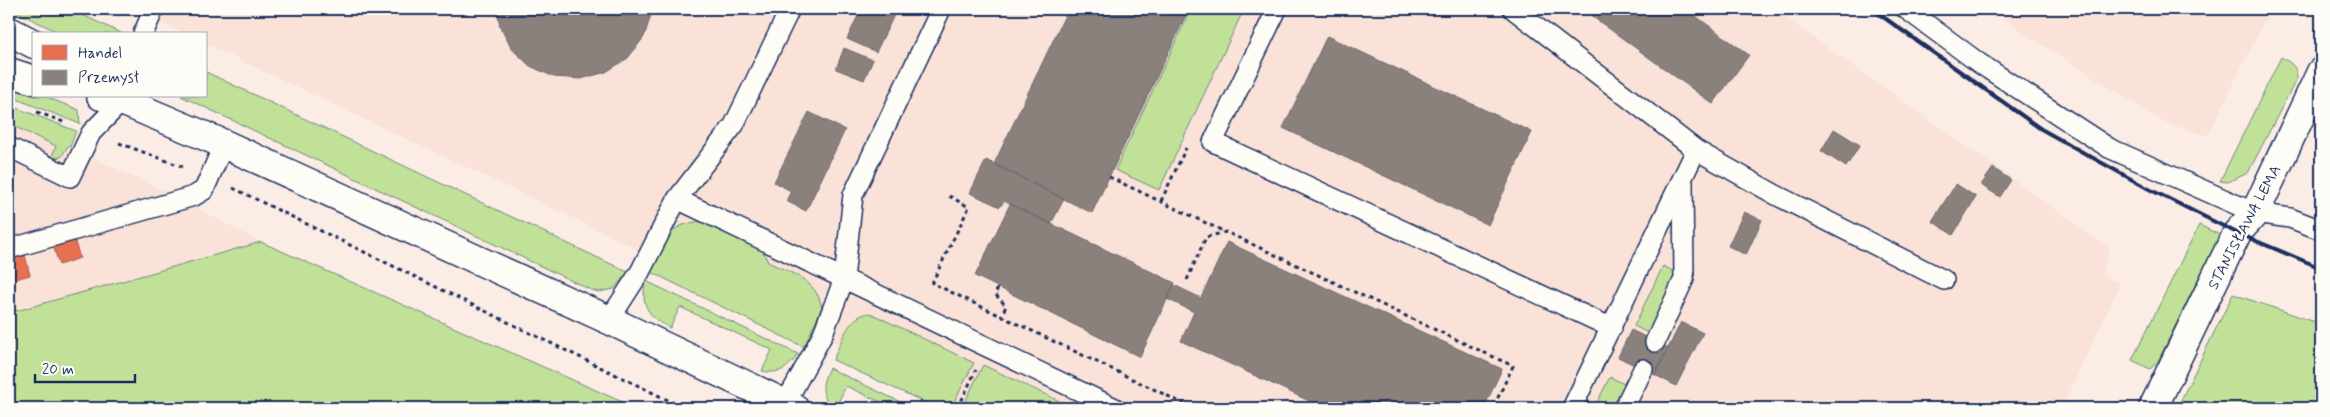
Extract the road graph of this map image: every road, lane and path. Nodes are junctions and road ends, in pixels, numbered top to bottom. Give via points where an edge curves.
1 (154, 9) edge
2 (790, 9) edge
3 (941, 9) edge
4 (1277, 9) edge
5 (1513, 9) edge
6 (1906, 9) edge
7 (9, 31) edge
8 (144, 32) edge
9 (32, 43) edge
10 (9, 72) edge
11 (2321, 72) edge
12 (32, 79) edge
13 (114, 98) edge
14 (117, 98) edge
15 (224, 144) junction
16 (9, 146) edge
17 (1696, 150) junction
18 (210, 177) junction
19 (1109, 177) dead end
20 (1683, 177) junction
21 (949, 196) dead end
22 (677, 199) junction
23 (2255, 213) junction
24 (2321, 230) edge
25 (1226, 232) junction
26 (9, 249) edge
27 (844, 279) junction
28 (1186, 280) dead end
29 (1944, 280) dead end
30 (998, 288) dead end
31 (1002, 316) junction
32 (609, 320) junction
33 (997, 325) dead end
34 (1612, 328) junction
35 (1655, 342) dead end
36 (978, 364) dead end
37 (1642, 369) dead end
38 (790, 406) edge
39 (684, 408) edge
40 (958, 408) edge
41 (1115, 408) edge
42 (1193, 408) edge
43 (1493, 408) edge
44 (1572, 408) edge
45 (1624, 408) edge
46 (2153, 408) edge

1 - 8 lane
2 - 22 lane via 734,125
3 - 27 lane via 853,195
4 - 34 lane via 1214,142
5 - 17 lane
6 - 23 lane via 1978,63 2109,148
7 - 9 street
10 - 12 street
11 - 23 street, STANISŁAWA LEMA
13 - 16 lane via 91,133 70,177
14 - 15 street
15 - 18 lane
15 - 32 street
17 - 20 lane
17 - 29 lane via 1776,195
18 - 26 lane via 204,190 185,199
18 - 39 path
19 - 25 path
20 - 34 lane
20 - 35 lane via 1684,278
21 - 31 path via 970,207 932,283
22 - 27 lane
22 - 32 lane via 640,272
23 - 24 lane via 2290,218
23 - 46 street, STANISŁAWA LEMA via 2237,233
25 - 28 path via 1206,237
25 - 43 path via 1513,366
27 - 38 lane
27 - 41 lane
30 - 31 path via 995,294 1006,306
31 - 33 path
31 - 42 path
32 - 38 street
34 - 44 lane
36 - 40 path
37 - 45 lane

